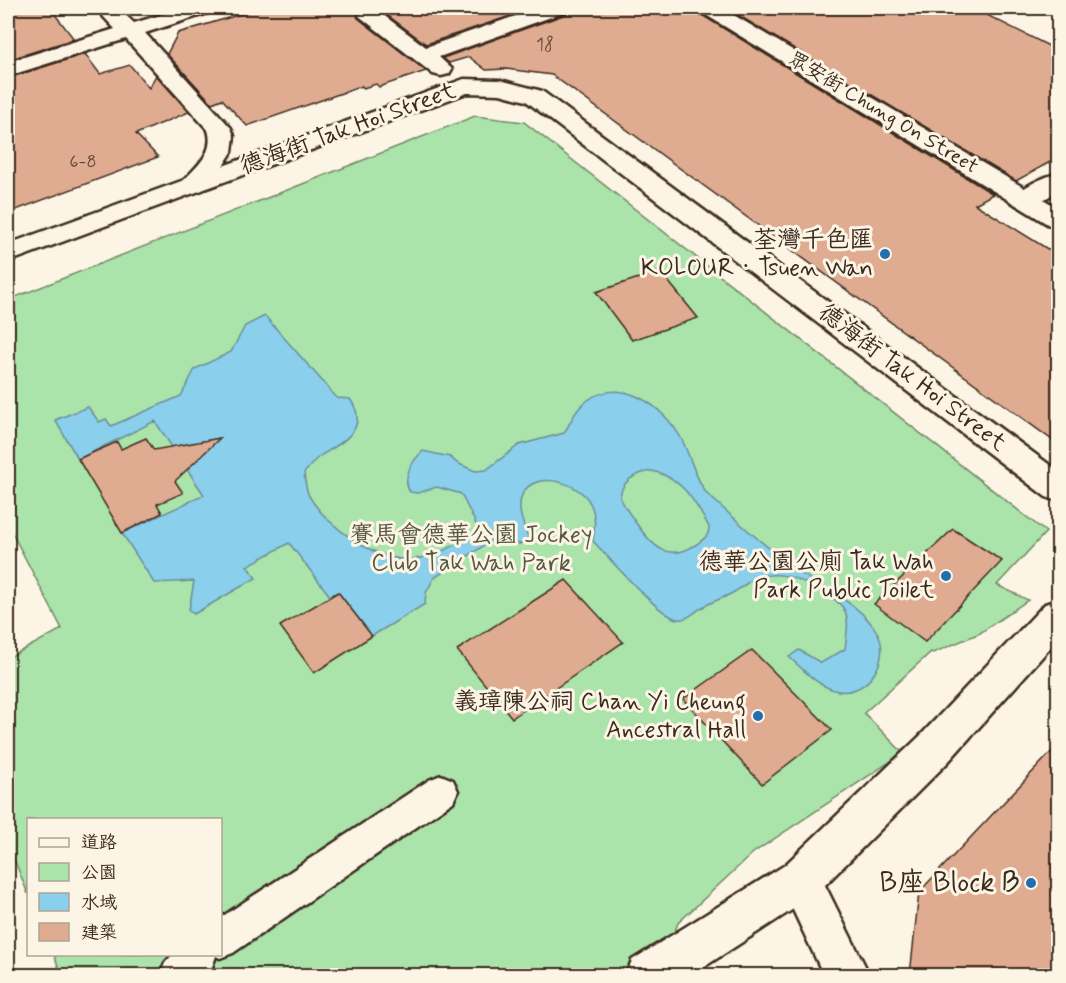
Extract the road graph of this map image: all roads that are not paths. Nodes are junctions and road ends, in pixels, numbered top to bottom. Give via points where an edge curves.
1 (140, 8) edge
2 (204, 8) edge
3 (558, 8) edge
4 (708, 8) edge
5 (370, 16) dead end
6 (117, 18) edge
7 (16, 45) dead end
8 (424, 56) junction
9 (8, 69) edge
10 (464, 86) junction
11 (1059, 181) edge
12 (193, 185) junction
13 (1025, 199) junction
14 (1059, 219) edge
15 (8, 253) edge
16 (1059, 488) edge
17 (1059, 615) edge
18 (441, 791) dead end
19 (800, 880) junction
20 (222, 939) edge
21 (197, 956) edge
22 (178, 975) edge
23 (648, 975) edge
24 (848, 975) edge

1 - 6 street
2 - 6 street
3 - 8 street
4 - 13 street, 眾安街 Chung On Street
5 - 8 street
6 - 7 street
6 - 9 street
6 - 12 street via 224,136 222,150
8 - 10 street
10 - 12 street, 德海街 Tak Hoi Street
10 - 16 street, 德海街 Tak Hoi Street via 515,90 534,96
11 - 13 street
12 - 15 street, 德海街 Tak Hoi Street
13 - 14 street, 眾安街 Chung On Street
17 - 19 street via 934,749
18 - 20 lane
19 - 23 street
19 - 24 street
21 - 22 lane

